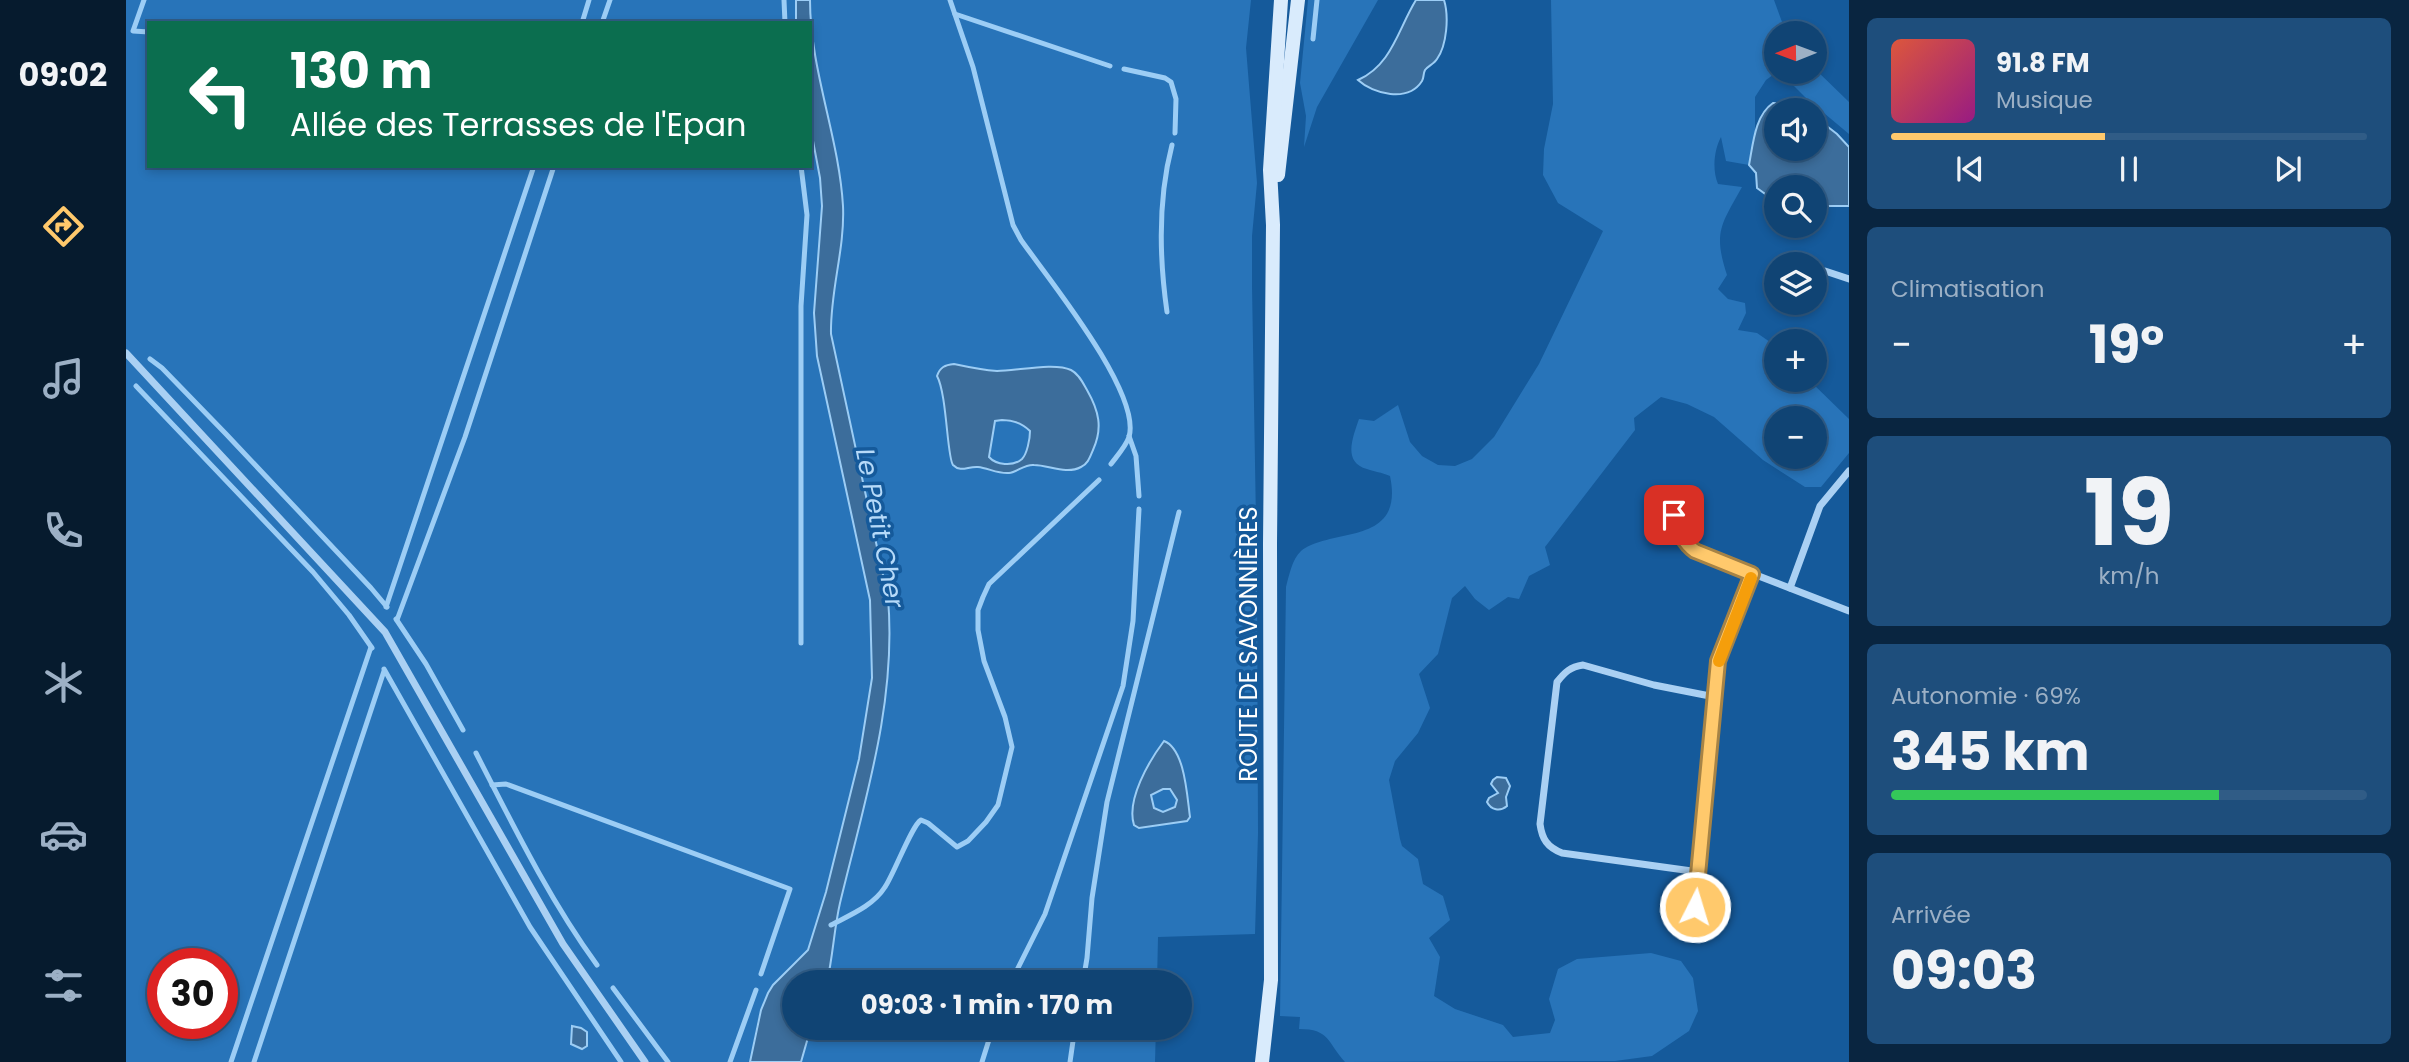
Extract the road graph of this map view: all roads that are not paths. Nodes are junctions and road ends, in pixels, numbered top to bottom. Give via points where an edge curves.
1 (1281, 0) edge
2 (1298, 0) edge
3 (1273, 225) junction
4 (1827, 272) edge
5 (1849, 279) edge
6 (126, 353) edge
7 (1849, 471) edge
8 (1674, 515) dead end
9 (1752, 574) junction
10 (1790, 589) junction
11 (1849, 611) edge
12 (1715, 696) junction
13 (1699, 872) junction
14 (1695, 907) dead end
15 (645, 1062) edge
16 (1262, 1062) edge

1 - 3 main road, ROUTE DE SAVONNIÈRES via 1271,131
2 - 3 main road, ROUTE DE SAVONNIÈRES
3 - 16 main road, ROUTE DE SAVONNIÈRES via 1271,980
4 - 5 street
6 - 15 street via 386,632 556,933
7 - 10 street via 1820,506
8 - 9 street via 1687,545
9 - 10 street
9 - 12 street via 1718,661
10 - 11 street
12 - 13 street
12 - 13 street via 1654,685 1583,664 1572,667 1557,682 1540,824 1545,843 1562,853
13 - 14 street

